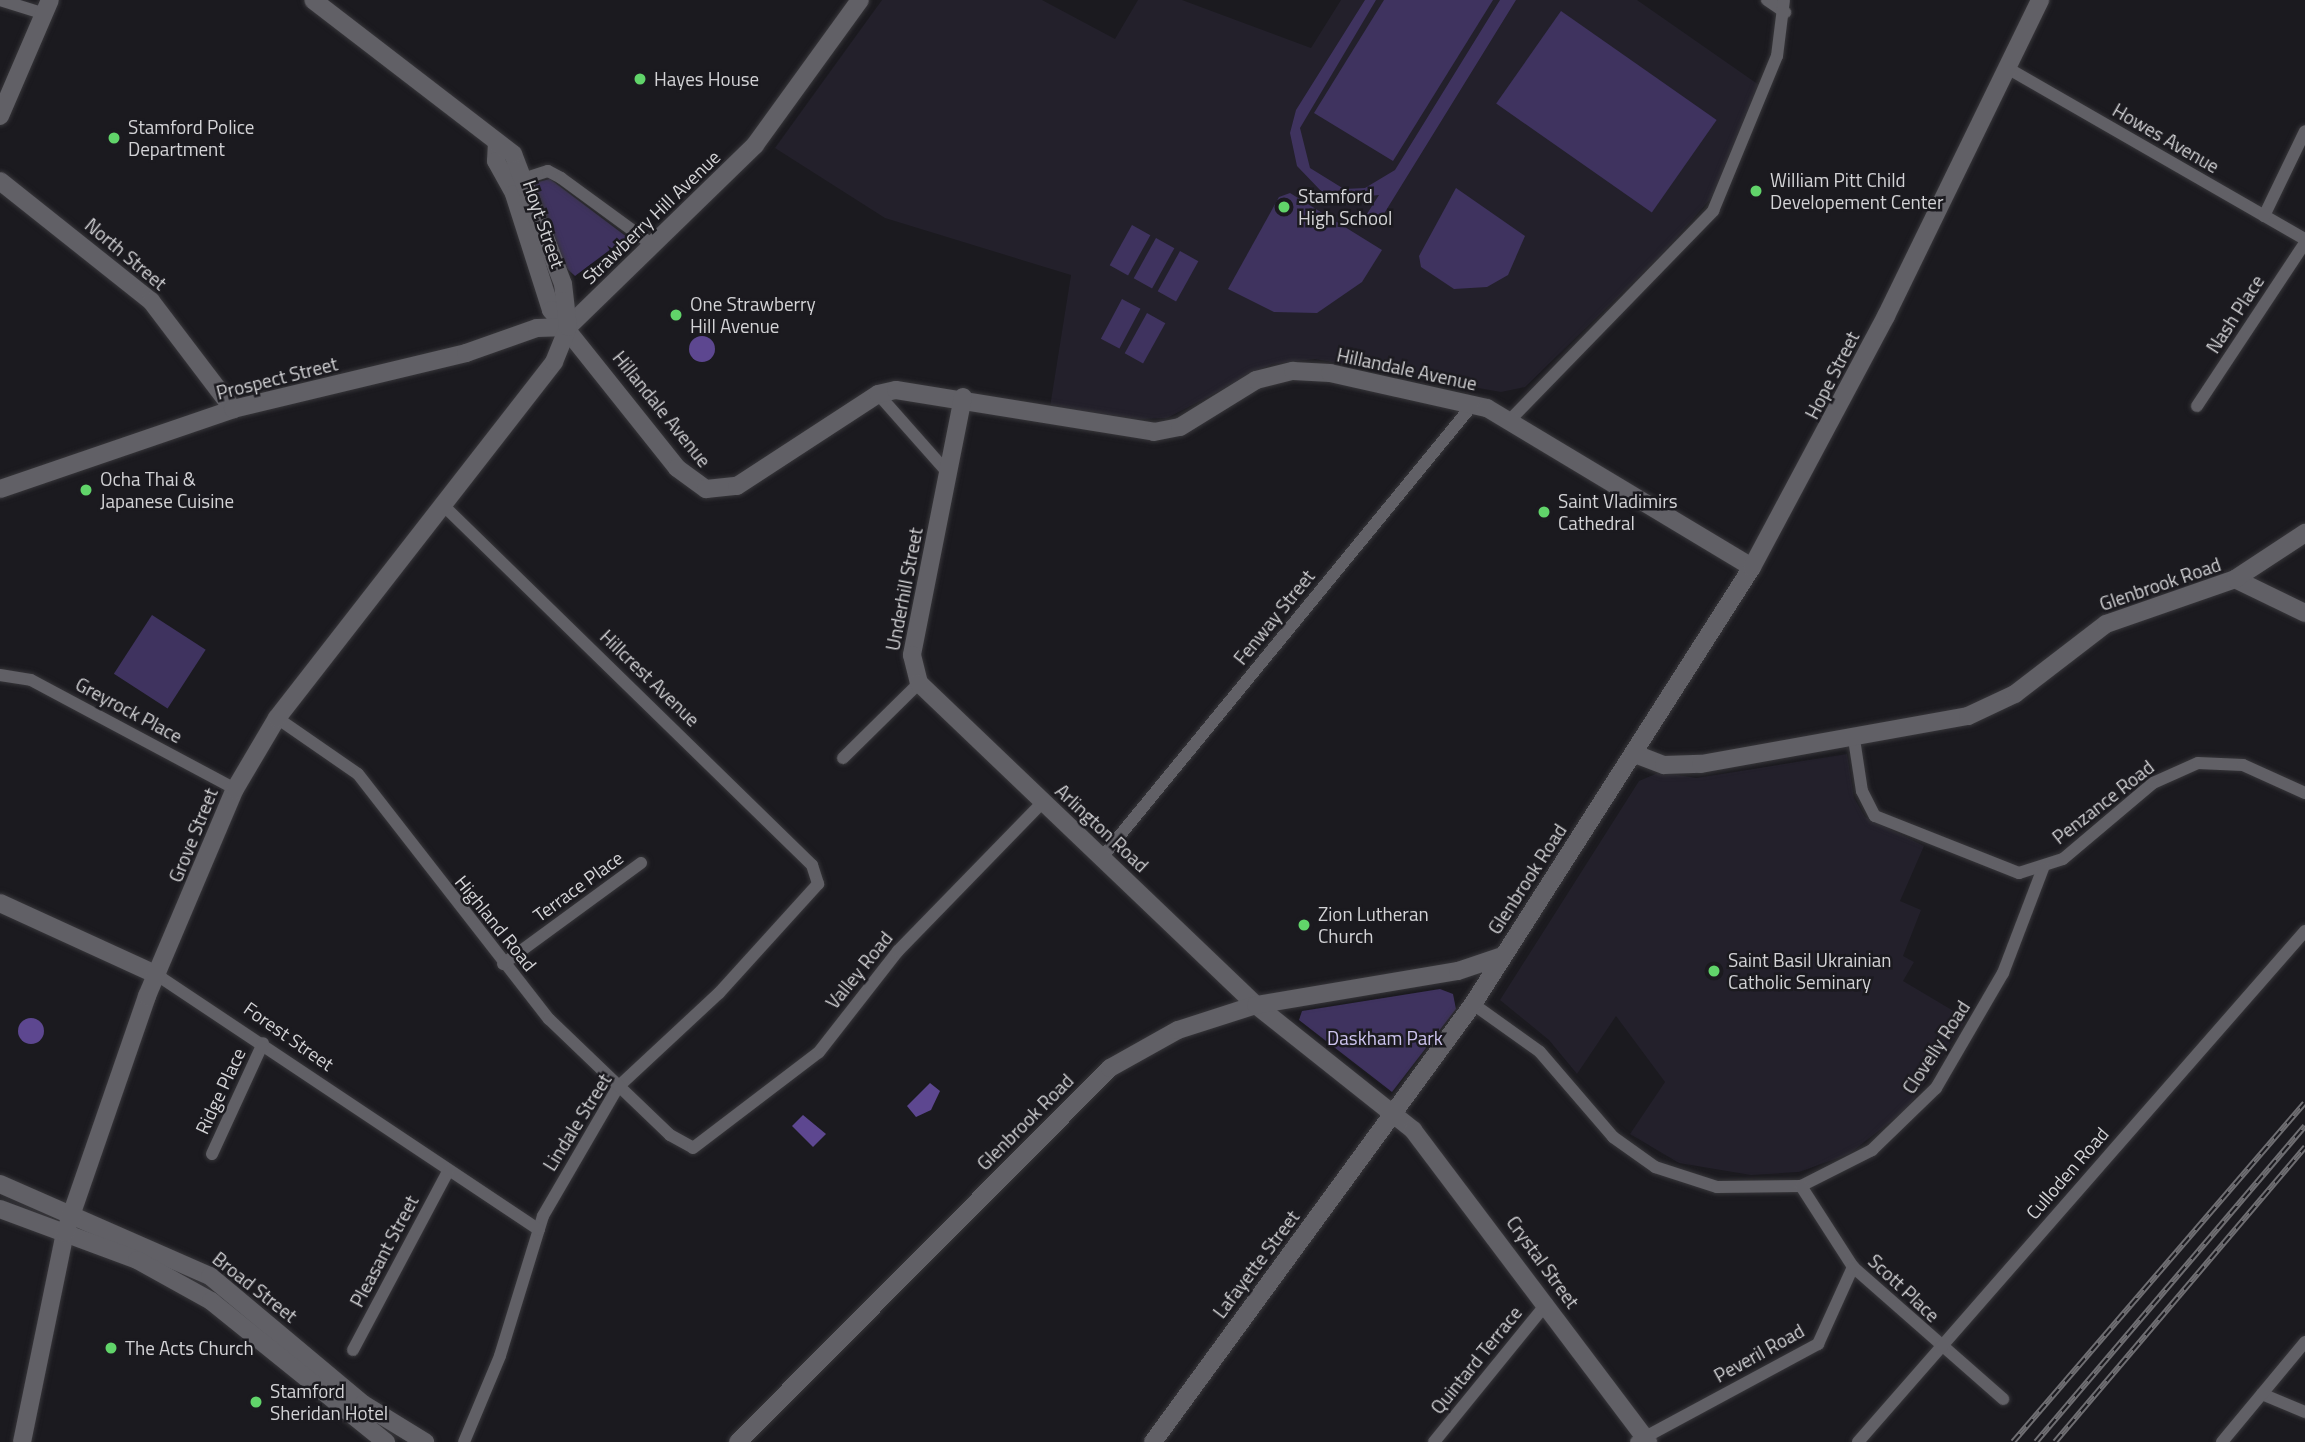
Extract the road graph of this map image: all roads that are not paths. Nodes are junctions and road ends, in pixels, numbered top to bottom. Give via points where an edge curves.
1 (0, 0) edge
2 (313, 0) edge
3 (860, 0) edge
4 (1767, 0) edge
5 (2040, 0) edge
6 (1784, 6) edge
7 (48, 7) edge
8 (2009, 69) junction
9 (0, 116) edge
10 (2305, 131) edge
11 (497, 142) junction
12 (523, 179) junction
13 (0, 181) edge
14 (2264, 216) junction
15 (2305, 241) edge
16 (654, 246) junction
17 (568, 327) junction
18 (878, 394) junction
19 (963, 397) junction
20 (1474, 403) junction
21 (2197, 406) dead end
22 (233, 409) junction
23 (1509, 421) junction
24 (948, 473) junction
25 (0, 489) edge
26 (445, 507) junction
27 (2305, 534) edge
28 (1752, 567) junction
29 (2235, 579) junction
30 (2305, 613) edge
31 (0, 675) edge
32 (919, 683) junction
33 (277, 718) junction
34 (1854, 738) junction
35 (1635, 754) junction
36 (843, 758) dead end
37 (235, 789) junction
38 (2305, 793) edge
39 (1044, 801) junction
40 (1103, 856) junction
41 (641, 863) dead end
42 (2043, 868) junction
43 (818, 884) joint
44 (0, 903) edge
45 (2305, 931) edge
46 (1502, 956) junction
47 (503, 964) junction
48 (157, 975) junction
49 (1473, 1004) junction
50 (1256, 1005) junction
51 (262, 1043) junction
52 (618, 1087) junction
53 (1396, 1113) junction
54 (693, 1148) joint
55 (212, 1154) dead end
56 (448, 1171) junction
57 (0, 1184) edge
58 (1801, 1186) junction
59 (0, 1209) edge
60 (71, 1213) junction
61 (539, 1230) junction
62 (65, 1233) junction
63 (1853, 1267) junction
64 (1547, 1303) junction
65 (2305, 1342) edge
66 (1941, 1347) junction
67 (353, 1350) dead end
68 (2262, 1394) junction
69 (2003, 1399) dead end
70 (2305, 1412) edge
71 (1643, 1440) edge
72 (22, 1442) edge
73 (386, 1442) edge
74 (425, 1442) edge
75 (464, 1442) edge
76 (738, 1442) edge
77 (1153, 1442) edge
78 (1434, 1442) edge
79 (1858, 1442) edge
80 (2222, 1442) edge

1 - 7 street
2 - 11 main road, Hoyt Street
3 - 16 main road, Strawberry Hill Avenue via 755,145
4 - 6 street
5 - 8 main road, Hope Street
6 - 23 street via 1777,56 1713,211
7 - 9 main road
8 - 14 street, Howes Avenue
8 - 28 main road, Hope Street
10 - 14 street
11 - 12 main road, Hoyt Street via 513,154
11 - 17 main road, Hoyt Street via 496,161 514,194 551,310
12 - 16 street, Hoyt Street via 548,171
12 - 17 main road, Hoyt Street via 563,284
13 - 22 main road, North Street via 151,301
14 - 15 street, Howes Avenue
15 - 21 street, Nash Place
16 - 17 main road, Strawberry Hill Avenue
17 - 18 main road, Hillandale Avenue via 677,468 706,489 737,486
17 - 22 main road, Prospect Street via 537,328 466,353
17 - 26 main road, Grove Street via 554,362
18 - 19 main road, Hillandale Avenue via 909,389
18 - 24 street
19 - 20 main road, Hillandale Avenue via 1154,432 1180,427 1256,380 1293,371
19 - 24 main road, Underhill Street
20 - 23 main road, Hillandale Avenue
20 - 40 street, Fenway Street
22 - 25 main road, Prospect Street
23 - 28 main road, Hillandale Avenue
24 - 32 main road, Underhill Street via 912,655
26 - 33 main road, Grove Street
26 - 43 street, Hillcrest Avenue via 812,865
27 - 29 main road, Glenbrook Road
28 - 35 main road, Hope Street
29 - 30 main road
29 - 34 main road, Glenbrook Road via 2105,624 1990,708
31 - 37 street, Greyrock Place via 31,680
32 - 36 street
32 - 39 main road, Arlington Road
33 - 37 main road, Grove Street
33 - 47 street, Highland Road via 358,774
34 - 35 main road, Glenbrook Road via 1688,765
34 - 42 street via 1862,791 1881,820 2019,873
35 - 46 main road, Glenbrook Road
37 - 48 main road, Grove Street
38 - 42 street, Penzance Road via 2228,761 2182,768 2153,783 2081,848
39 - 40 main road, Arlington Road
39 - 54 street, Valley Road via 881,970 819,1052
40 - 50 main road, Arlington Road
41 - 47 street, Terrace Place
42 - 58 street, Clovelly Road via 2003,973 1936,1088 1872,1150
43 - 52 street, Lindale Street via 719,993
44 - 48 main road, Forest Street
45 - 66 street, Culloden Road
46 - 49 main road, Lafayette Street
46 - 50 main road, Glenbrook Road via 1458,971
47 - 52 street, Highland Road
48 - 51 street, Forest Street
48 - 60 main road, Grove Street
49 - 53 main road, Lafayette Street
49 - 58 street, Clovelly Road via 1540,1052 1614,1137 1655,1167 1717,1187
50 - 53 main road, Arlington Road
50 - 76 main road, Glenbrook Road via 1178,1030 1110,1068
51 - 55 street, Ridge Place
51 - 56 street, Forest Street
52 - 54 street, Highland Road
52 - 61 street, Lindale Street
53 - 64 main road, Crystal Street
53 - 77 main road, Lafayette Street
56 - 61 street, Forest Street
56 - 67 street, Pleasant Street
57 - 60 main road, Broad Street
58 - 63 street, Scott Place
59 - 62 main road, Broad Street
60 - 62 main road, Grove Street
60 - 74 main road, Broad Street via 210,1276 363,1404
61 - 75 street, Lindale Street via 500,1356
62 - 72 main road, Grove Street
62 - 73 main road, Broad Street via 137,1261 211,1301
63 - 66 street, Scott Place
63 - 71 street, Peveril Road via 1818,1344
64 - 71 main road, Crystal Street
64 - 78 street, Quintard Terrace
65 - 68 street
66 - 69 street, Scott Place
66 - 79 street, Culloden Road
68 - 70 street
68 - 80 street

